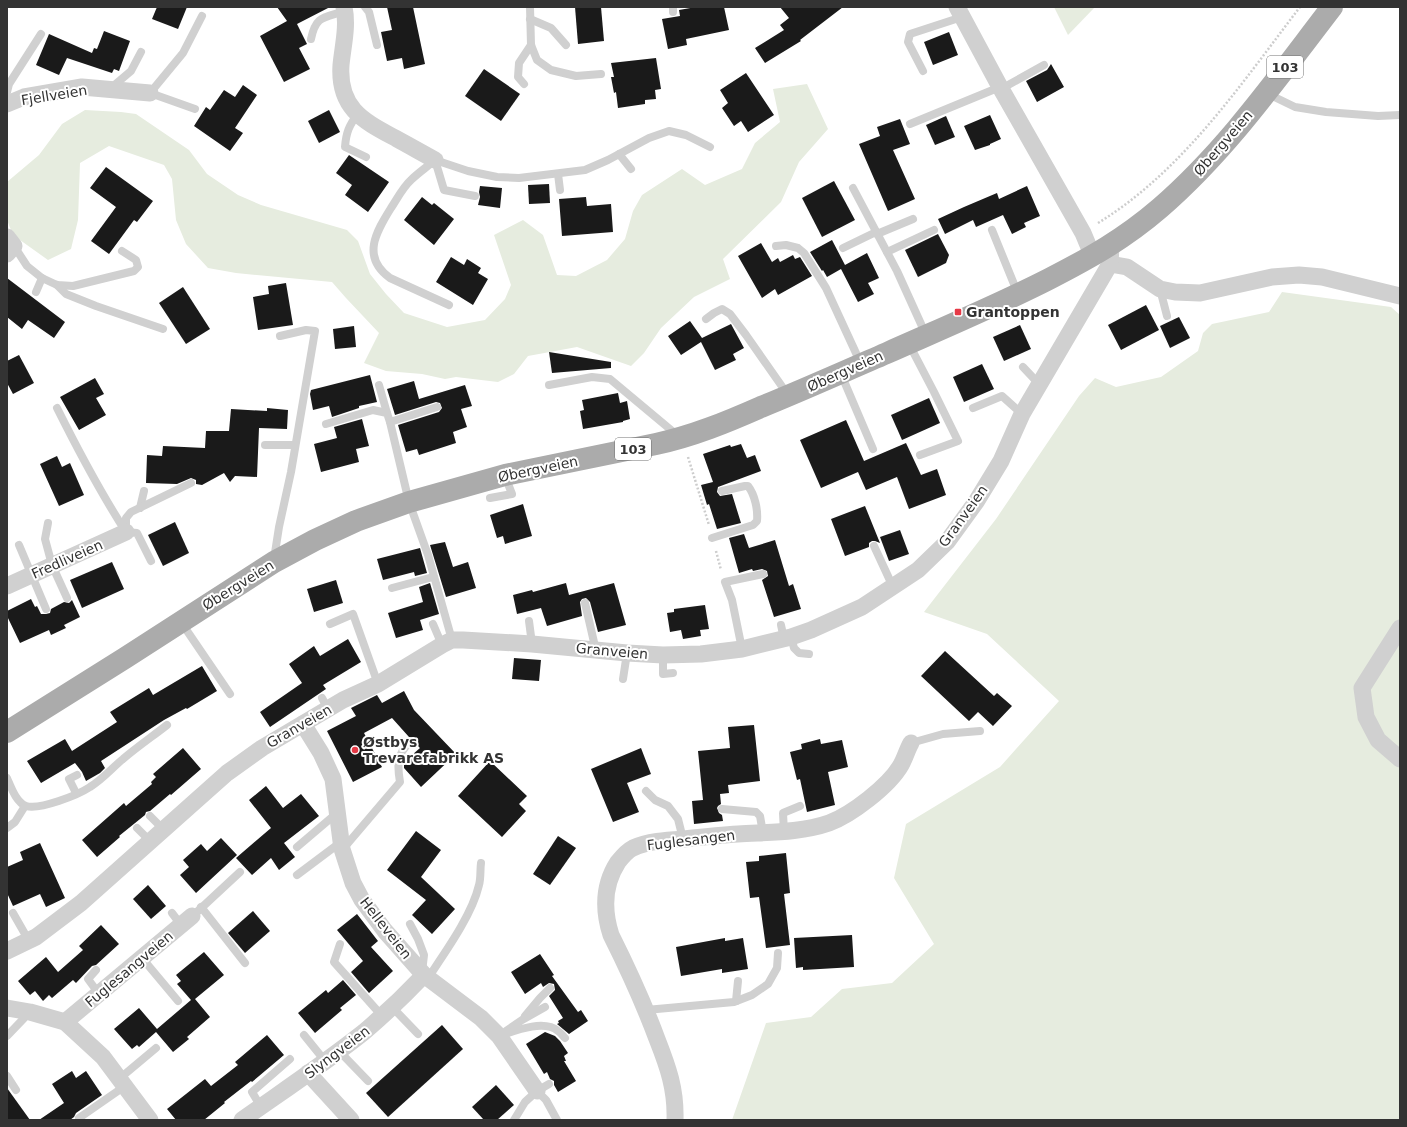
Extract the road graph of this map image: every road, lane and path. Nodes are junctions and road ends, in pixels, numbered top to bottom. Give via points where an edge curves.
1 (365, 7) edge
2 (530, 7) edge
3 (1300, 7) edge
4 (1332, 7) edge
5 (345, 9) edge
6 (959, 12) edge
7 (202, 16) dead end
8 (530, 20) junction
9 (41, 34) dead end
10 (311, 39) dead end
11 (377, 44) dead end
12 (531, 44) junction
13 (566, 45) dead end
14 (141, 52) dead end
15 (1044, 65) dead end
16 (923, 71) dead end
17 (601, 74) dead end
18 (524, 84) dead end
19 (1000, 88) junction
20 (109, 90) junction
21 (7, 92) edge
22 (150, 93) junction
23 (1266, 93) junction
24 (7, 104) edge
25 (195, 109) dead end
26 (358, 114) junction
27 (1400, 115) edge
28 (910, 124) dead end
29 (710, 147) dead end
30 (618, 154) junction
31 (366, 157) dead end
32 (435, 160) junction
33 (631, 169) dead end
34 (558, 174) junction
35 (853, 188) dead end
36 (560, 190) dead end
37 (475, 196) dead end
38 (913, 219) dead end
39 (934, 230) dead end
40 (992, 230) dead end
41 (877, 233) junction
42 (1083, 233) junction
43 (9, 246) edge
44 (776, 246) dead end
45 (843, 248) dead end
46 (122, 251) dead end
47 (887, 252) junction
48 (1105, 256) junction
49 (42, 278) junction
50 (57, 285) junction
51 (1160, 289) junction
52 (36, 292) dead end
53 (1018, 294) junction
54 (1400, 296) edge
55 (448, 305) dead end
56 (1167, 316) dead end
57 (706, 319) dead end
58 (163, 329) dead end
59 (280, 336) dead end
60 (918, 340) junction
61 (861, 364) junction
62 (1023, 367) dead end
63 (841, 373) junction
64 (1039, 384) junction
65 (379, 385) dead end
66 (549, 385) dead end
67 (788, 396) junction
68 (437, 407) dead end
69 (57, 408) dead end
70 (973, 408) dead end
71 (387, 413) junction
72 (1022, 414) junction
73 (390, 422) junction
74 (326, 424) dead end
75 (681, 438) junction
76 (265, 445) dead end
77 (295, 445) junction
78 (873, 449) dead end
79 (920, 455) dead end
80 (505, 475) junction
81 (191, 484) dead end
82 (144, 491) dead end
83 (722, 491) dead end
84 (490, 498) dead end
85 (409, 502) junction
86 (140, 508) junction
87 (48, 523) dead end
88 (126, 532) junction
89 (712, 538) junction
90 (19, 545) dead end
91 (874, 546) dead end
92 (151, 561) dead end
93 (274, 562) junction
94 (52, 565) junction
95 (763, 574) dead end
96 (31, 575) junction
97 (434, 577) junction
98 (725, 582) junction
99 (7, 586) edge
100 (893, 587) junction
101 (392, 588) dead end
102 (67, 598) dead end
103 (585, 603) dead end
104 (46, 609) dead end
105 (529, 621) dead end
106 (181, 622) junction
107 (330, 624) dead end
108 (433, 624) dead end
109 (1400, 628) edge
110 (786, 633) junction
111 (447, 642) junction
112 (532, 644) junction
113 (742, 649) junction
114 (596, 651) junction
115 (627, 653) junction
116 (809, 654) dead end
117 (663, 655) junction
118 (673, 673) dead end
119 (623, 679) dead end
120 (378, 684) junction
121 (230, 694) dead end
122 (303, 724) junction
123 (167, 725) dead end
124 (980, 731) dead end
125 (7, 732) edge
126 (410, 742) dead end
127 (911, 743) joint
128 (1400, 759) edge
129 (77, 775) dead end
130 (7, 778) edge
131 (646, 791) dead end
132 (76, 793) junction
133 (25, 806) junction
134 (800, 806) dead end
135 (722, 809) dead end
136 (338, 812) junction
137 (150, 816) dead end
138 (7, 828) edge
139 (137, 828) dead end
140 (163, 829) junction
141 (784, 832) junction
142 (763, 833) junction
143 (683, 839) junction
144 (150, 841) junction
145 (341, 846) junction
146 (297, 847) dead end
147 (481, 863) dead end
148 (240, 872) dead end
149 (297, 875) dead end
150 (13, 912) dead end
151 (186, 915) junction
152 (410, 924) dead end
153 (29, 941) junction
154 (340, 944) dead end
155 (7, 951) edge
156 (778, 953) dead end
157 (142, 958) junction
158 (245, 962) dead end
159 (96, 970) dead end
160 (425, 975) junction
161 (738, 981) dead end
162 (550, 988) dead end
163 (99, 994) junction
164 (178, 1001) dead end
165 (736, 1001) junction
166 (545, 1007) dead end
167 (7, 1008) edge
168 (646, 1010) junction
169 (30, 1012) junction
170 (387, 1012) junction
171 (522, 1020) junction
172 (65, 1022) junction
173 (418, 1034) dead end
174 (304, 1035) dead end
175 (7, 1036) edge
176 (499, 1036) junction
177 (565, 1038) dead end
178 (156, 1048) dead end
179 (339, 1051) junction
180 (290, 1059) dead end
181 (325, 1061) junction
182 (308, 1074) junction
183 (7, 1076) edge
184 (368, 1081) dead end
185 (122, 1082) junction
186 (543, 1088) junction
187 (16, 1090) dead end
188 (261, 1107) junction
189 (79, 1118) dead end
190 (150, 1120) edge
191 (242, 1120) edge
192 (351, 1120) edge
193 (514, 1120) edge
194 (557, 1120) edge
195 (675, 1120) edge

1 - 11 lane via 369,12
2 - 8 lane
3 - 42 path via 1196,139 1158,178 1112,215
4 - 23 main road, Øbergveien / 103
5 - 10 lane via 320,19 314,27
5 - 26 street via 341,66 343,86 346,98
6 - 16 lane via 910,34 908,42
6 - 19 street
7 - 22 lane via 182,53
8 - 12 lane
8 - 13 lane via 551,28
9 - 21 lane via 9,84
12 - 17 lane via 538,60 551,70 576,76
12 - 18 lane via 519,63 518,77
14 - 20 lane via 131,71
15 - 19 lane
19 - 28 lane
19 - 42 street
20 - 22 street, Fjellveien
20 - 24 street, Fjellveien via 82,87 24,97
22 - 25 lane
23 - 27 lane via 1295,107 1378,116
23 - 48 main road, Øbergveien / 103 via 1212,158
26 - 31 lane via 349,125 345,147
26 - 32 street via 372,126
29 - 30 lane via 686,135 669,131
30 - 33 lane
30 - 34 lane via 585,170
32 - 34 lane via 468,171 498,177 519,178
32 - 37 lane via 444,190
32 - 55 lane via 410,181 396,200 379,227 374,239 374,252 375,263 381,272
34 - 36 lane
35 - 41 lane
38 - 41 lane
39 - 47 lane
40 - 53 lane
41 - 45 lane
41 - 47 lane
42 - 48 street
43 - 49 lane
44 - 61 lane via 798,248 804,253 826,288
46 - 50 lane via 136,260 138,267 134,271 73,286
47 - 60 lane
48 - 51 street
48 - 53 main road, Øbergveien / 103
48 - 64 street, Granveien
49 - 50 lane
49 - 52 lane
50 - 58 lane via 66,294
51 - 54 street via 1200,293 1272,277 1299,275 1322,277
51 - 56 lane
53 - 60 main road, Øbergveien / 103
57 - 67 lane via 722,309 730,314
59 - 77 lane via 306,330 315,331
60 - 61 main road, Øbergveien / 103
60 - 79 lane via 934,392 958,441
61 - 63 main road, Øbergveien / 103
62 - 64 lane
63 - 67 main road, Øbergveien / 103
63 - 78 lane
64 - 72 street, Granveien
65 - 71 lane
66 - 75 lane via 592,377 610,379
67 - 75 main road, Øbergveien / 103
68 - 73 lane
69 - 88 lane via 81,457
70 - 72 lane via 1002,396
71 - 73 lane
71 - 74 lane via 373,410
72 - 100 street, Granveien via 1000,461 976,502 947,542 918,570
73 - 85 lane
75 - 80 main road, Øbergveien / 103
75 - 89 path
76 - 77 lane
77 - 93 lane
80 - 84 lane via 512,494
80 - 85 main road, Øbergveien / 103
81 - 86 lane
82 - 86 lane
83 - 89 lane via 748,486 752,490 757,521 753,525
85 - 93 main road, Øbergveien / 103 via 356,521
85 - 97 lane
86 - 88 lane via 126,518
87 - 94 lane via 45,539
88 - 92 lane via 137,533
88 - 94 street, Fredliveien
89 - 98 path
90 - 96 lane
91 - 100 lane
93 - 106 main road, Øbergveien / 103
94 - 96 street, Fredliveien
94 - 102 lane
95 - 98 lane
96 - 99 street, Fredliveien
96 - 104 lane
97 - 101 lane
97 - 111 lane
98 - 113 lane via 732,600
100 - 110 street, Granveien via 862,607 811,630
103 - 114 lane
105 - 112 lane
106 - 121 lane
106 - 125 main road, Øbergveien / 103
107 - 120 lane via 353,614
108 - 111 lane
109 - 128 street via 1362,688 1366,717 1378,740
110 - 113 street, Granveien
110 - 116 lane via 799,653
111 - 112 street, Granveien via 463,640
111 - 120 street, Granveien
112 - 114 street, Granveien
113 - 117 street, Granveien
114 - 115 street, Granveien
115 - 117 street, Granveien
115 - 119 lane
117 - 118 lane via 663,674
120 - 122 street, Granveien via 343,700 325,703
122 - 136 street, Helleveien via 333,779
122 - 140 street, Granveien via 262,748 227,773
123 - 132 lane via 89,788
124 - 127 lane via 943,734
126 - 145 lane via 403,748 399,760 400,782
127 - 141 street, Fuglesangen via 900,766 886,785 862,804 829,823
129 - 132 lane via 69,779
130 - 133 lane via 17,798
131 - 143 lane via 655,800 668,806 678,819
132 - 133 lane via 39,807
133 - 138 lane via 15,822
134 - 141 lane via 783,814
135 - 142 lane via 756,812 760,816
136 - 145 street, Helleveien
136 - 146 lane
137 - 140 lane
139 - 144 lane
140 - 144 street, Granveien
141 - 142 street, Fuglesangen
142 - 143 street, Fuglesangen
143 - 168 street, Fuglesangen via 655,842 633,848 622,856 614,867 606,889 605,900 611,935
144 - 153 street, Granveien via 81,903
145 - 149 lane
145 - 160 street, Helleveien via 353,883 362,900 385,931
147 - 160 lane via 479,884 473,902 454,938
148 - 151 lane
150 - 153 lane
151 - 157 street, Fuglesangveien
151 - 158 lane
152 - 160 lane via 424,955
153 - 155 street, Granveien
154 - 170 lane via 334,962
156 - 165 lane via 777,968 768,984 752,995
157 - 163 street, Fuglesangveien
157 - 164 lane
159 - 163 lane via 88,979
160 - 170 street, Slyngveien
160 - 176 street, Helleveien via 481,1018
161 - 165 lane
162 - 171 lane
163 - 172 street, Fuglesangveien
165 - 168 lane
166 - 171 lane
167 - 169 street
168 - 195 street, Fuglesangen via 674,1089
169 - 172 street
169 - 175 lane
170 - 173 lane
170 - 179 street, Slyngveien
171 - 176 lane
172 - 185 street via 103,1057
174 - 181 lane
176 - 177 lane via 536,1026 558,1030
176 - 186 street, Helleveien
178 - 185 lane
179 - 181 street, Slyngveien
179 - 184 lane
180 - 188 lane via 252,1092
181 - 182 street, Slyngveien
182 - 188 street, Slyngveien
182 - 192 street
183 - 187 lane
185 - 189 lane
185 - 190 street
186 - 193 lane via 525,1102
186 - 194 lane via 546,1100
188 - 191 street, Slyngveien

